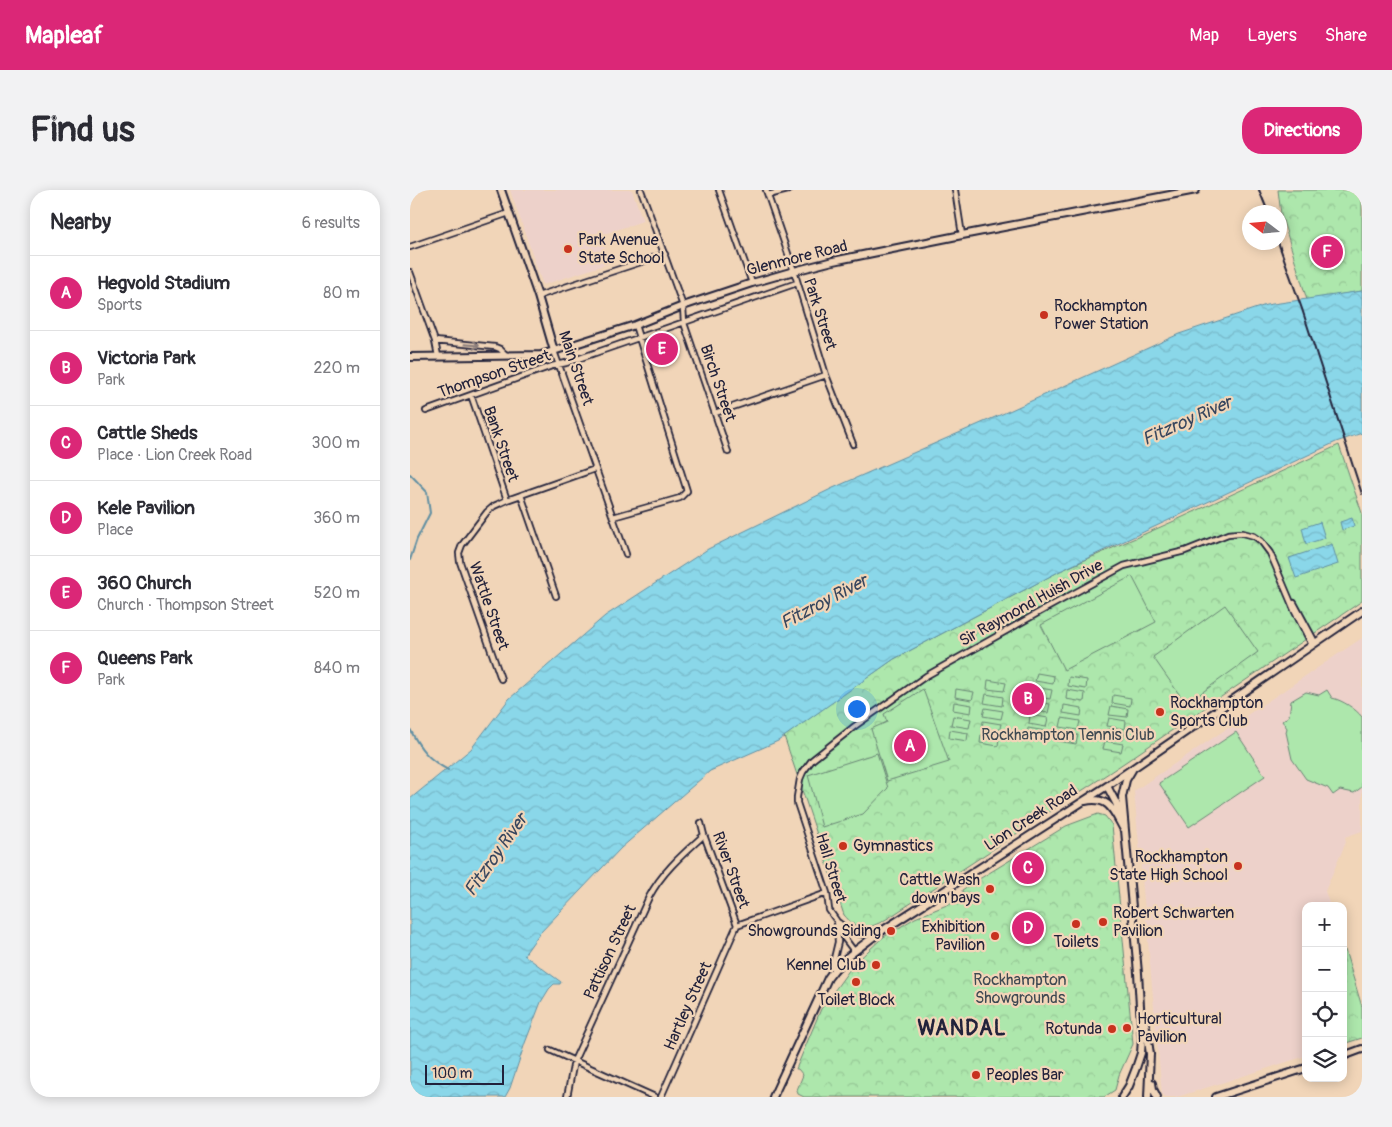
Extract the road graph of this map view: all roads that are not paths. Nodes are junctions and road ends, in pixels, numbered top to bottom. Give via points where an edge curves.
1 (501, 190) edge
2 (641, 190) edge
3 (719, 190) edge
4 (788, 190) edge
5 (955, 190) edge
6 (1196, 190) edge
7 (767, 193) edge
8 (508, 213) junction
9 (962, 235) junction
10 (410, 246) edge
11 (665, 254) junction
12 (794, 271) junction
13 (410, 272) edge
14 (752, 283) junction
15 (797, 283) junction
16 (538, 296) junction
17 (683, 306) junction
18 (684, 323) junction
19 (635, 325) junction
20 (639, 338) junction
21 (435, 341) junction
22 (554, 351) junction
23 (506, 355) junction
24 (438, 356) junction
25 (410, 357) edge
26 (559, 364) junction
27 (826, 375) junction
28 (471, 395) junction
29 (426, 411) dead end
30 (715, 413) junction
31 (853, 444) dead end
32 (728, 452) dead end
33 (595, 469) junction
34 (521, 495) junction
35 (507, 500) junction
36 (613, 517) junction
37 (626, 554) dead end
38 (556, 596) dead end
39 (1362, 611) edge
40 (1314, 643) junction
41 (501, 678) dead end
42 (1134, 767) junction
43 (1107, 786) junction
44 (798, 788) joint
45 (1082, 802) junction
46 (702, 823) dead end
47 (1124, 832) junction
48 (704, 835) junction
49 (827, 893) junction
50 (836, 920) junction
51 (737, 925) junction
52 (877, 934) junction
53 (854, 951) junction
54 (834, 970) junction
55 (1138, 973) junction
56 (1362, 1049) edge
57 (550, 1050) dead end
58 (1150, 1054) junction
59 (1347, 1055) edge
60 (574, 1061) junction
61 (1302, 1069) edge
62 (567, 1097) edge
63 (655, 1097) edge
64 (661, 1097) edge
65 (773, 1097) edge
66 (1122, 1097) edge
67 (1148, 1097) edge
68 (1157, 1097) edge
69 (1216, 1097) edge

1 - 8 street, Main Street
2 - 11 street, Birch Street
3 - 14 street
4 - 7 street
5 - 9 street
6 - 9 street, Glenmore Road
7 - 12 street, Park Street
8 - 10 street
8 - 16 street, Main Street
9 - 12 street, Glenmore Road
11 - 16 street
11 - 17 street, Birch Street
12 - 14 street, Glenmore Road
12 - 15 street, Park Street
13 - 21 street
14 - 17 street, Glenmore Road
15 - 18 street, Thompson Street
15 - 27 street, Park Street
16 - 22 street, Main Street
17 - 18 street, Birch Street
17 - 19 street, Glenmore Road
18 - 20 street, Thompson Street
18 - 30 street, Birch Street
19 - 20 street
19 - 22 street, Glenmore Road
20 - 26 street, Thompson Street
20 - 36 street via 687,491 680,498
21 -> 23 street via 495,347
21 - 24 street
22 - 23 street, Glenmore Road via 537,356
22 - 26 street, Main Street
23 - 24 street, Glenmore Road
24 - 25 street, Glenmore Road
26 - 28 street, Thompson Street
26 - 33 street, Main Street
27 - 30 street
27 - 31 street, Park Street
28 - 29 street, Thompson Street
28 - 35 street, Bank Street
30 - 32 street, Birch Street
33 - 34 street
33 - 36 street, Main Street
34 - 35 street
34 - 38 street, Bank Street
35 - 41 street, Wattle Street via 487,512 459,553
36 - 37 street, Main Street
39 - 40 street, Lion Creek Road
40 - 42 street, Lion Creek Road
40 - 44 street, Sir Raymond Huish Drive via 1266,546 1254,536 1228,534 1185,550 1128,564 923,678 812,760 803,772
42 - 43 street, Lion Creek Road
42 - 47 street via 1122,793
43 - 45 street, Lion Creek Road
43 - 47 street via 1116,803
44 - 49 street, Hall Street via 797,803
45 - 47 street via 1096,799 1108,804
45 - 52 street, Lion Creek Road
46 - 48 street, River Street
47 - 55 street
48 - 51 street, River Street
48 - 60 street, Pattison Street via 656,883
49 - 50 street, Hall Street via 829,910
49 - 51 street
50 - 52 street via 858,935
50 - 53 street, Hall Street
50 - 54 street via 838,942
51 - 64 street, Hartley Street
52 - 53 street, Lion Creek Road
53 - 54 street, Lion Creek Road
54 - 65 street, Lion Creek Road
55 - 58 street
55 - 66 street via 1142,1046 1129,1086
56 - 59 street
57 - 60 street
58 - 67 street
58 - 68 street via 1153,1089
60 - 62 street, Pattison Street
60 - 63 street
61 - 69 street

